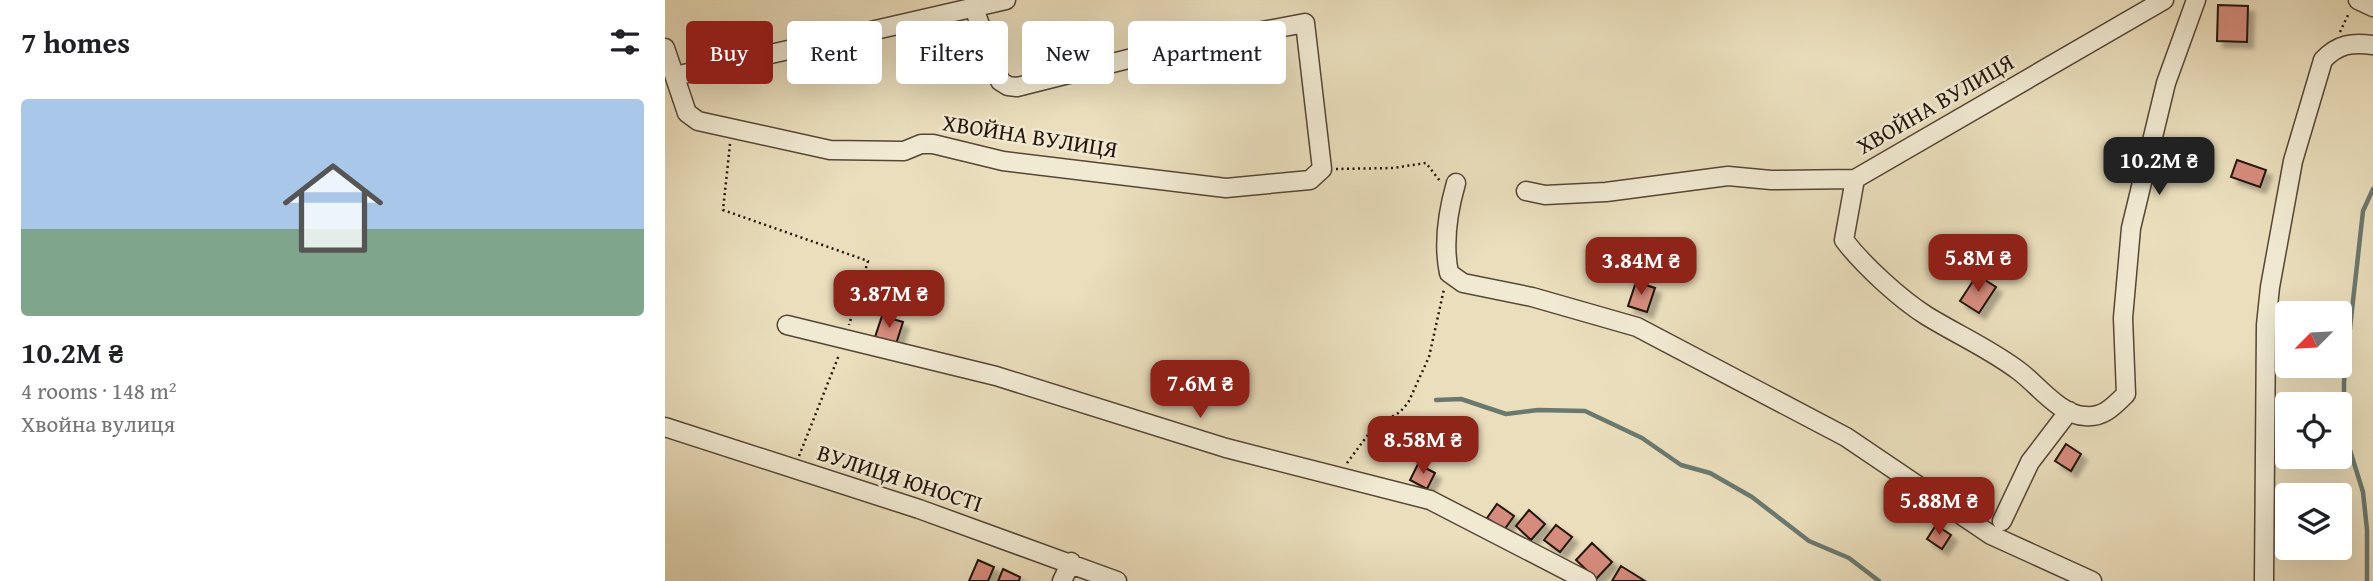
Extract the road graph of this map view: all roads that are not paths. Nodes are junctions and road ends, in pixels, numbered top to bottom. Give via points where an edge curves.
1 (1006, 0) edge
2 (2164, 0) edge
3 (2196, 0) edge
4 (2354, 5) edge
5 (2373, 7) edge
6 (974, 8) junction
7 (2373, 45) edge
8 (669, 61) edge
9 (1855, 179) junction
10 (1456, 183) dead end
11 (1526, 191) dead end
12 (787, 325) dead end
13 (2069, 411) junction
14 (665, 427) edge
15 (2002, 521) dead end
16 (1071, 562) junction
17 (1062, 581) edge
18 (1117, 581) edge
19 (1587, 581) edge
20 (2092, 581) edge
21 (2264, 581) edge

1 - 6 street
2 - 9 street, ХВОЙНА ВУЛИЦЯ
3 - 13 street via 2166,83 2131,228 2123,318 2126,394 2097,415
4 - 5 street
6 - 8 street
6 - 8 street, ХВОЙНА ВУЛИЦЯ via 1000,80 1017,87 1305,23 1322,169 1310,180 1226,188 1003,161 933,145 904,151 830,150 698,121 687,113
7 - 21 street via 2334,48 2317,73 2294,161 2266,325
9 - 11 street via 1728,176 1606,192 1545,195
9 - 13 street, ХВОЙНА ВУЛИЦЯ via 1844,240 1854,254 1926,315 1970,338
10 - 20 street via 1445,255 1449,273 1463,283 1637,327 1846,437 1991,535
12 - 19 street via 996,376 1335,478 1430,500
13 - 15 street via 2031,462
14 - 16 street, ВУЛИЦЯ ЮНОСТІ
16 - 17 street
16 - 18 street, ВУЛИЦЯ ЮНОСТІ

